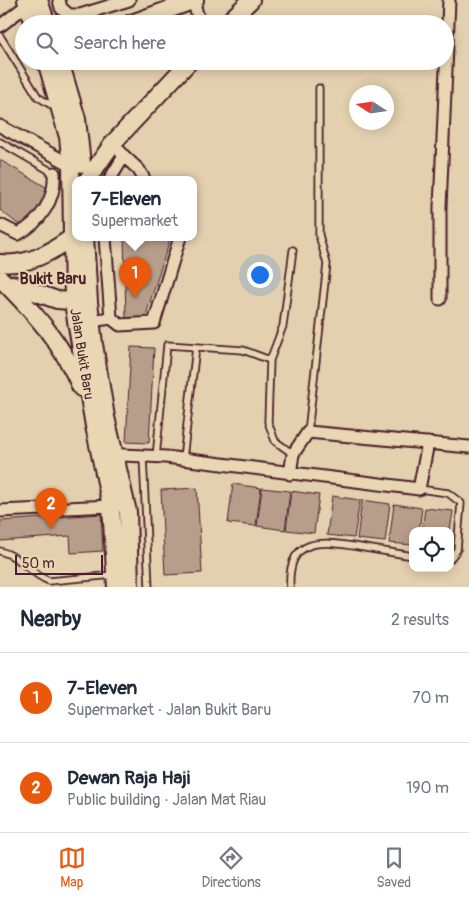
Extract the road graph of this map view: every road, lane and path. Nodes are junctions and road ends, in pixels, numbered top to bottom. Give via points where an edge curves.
1 (59, 0) edge
2 (129, 0) edge
3 (194, 0) edge
4 (251, 0) edge
5 (449, 0) edge
6 (31, 1) edge
7 (112, 2) edge
8 (33, 15) edge
9 (41, 15) edge
10 (153, 15) edge
11 (198, 15) edge
12 (235, 15) edge
13 (448, 15) edge
14 (0, 26) edge
15 (0, 36) edge
16 (15, 60) edge
17 (21, 70) edge
18 (49, 70) edge
19 (63, 70) edge
20 (182, 70) edge
21 (446, 70) edge
22 (319, 88) dead end
23 (62, 111) junction
24 (0, 126) edge
25 (0, 142) edge
26 (113, 143) junction
27 (124, 156) junction
28 (71, 165) junction
29 (54, 173) joint
30 (72, 176) edge
31 (83, 176) edge
32 (90, 176) edge
33 (112, 176) edge
34 (142, 176) edge
35 (0, 225) edge
36 (72, 240) edge
37 (78, 241) edge
38 (105, 241) edge
39 (179, 241) edge
40 (293, 250) dead end
41 (0, 275) edge
42 (440, 299) dead end
43 (81, 302) junction
44 (111, 318) junction
45 (91, 321) junction
46 (196, 347) junction
47 (270, 360) junction
48 (94, 426) junction
49 (308, 432) junction
50 (428, 443) junction
51 (469, 447) edge
52 (294, 454) junction
53 (143, 456) junction
54 (156, 456) junction
55 (108, 458) junction
56 (183, 459) junction
57 (290, 474) junction
58 (419, 489) junction
59 (111, 506) junction
60 (0, 511) edge
61 (0, 551) edge
62 (454, 554) edge
63 (409, 555) edge
64 (125, 583) edge
65 (149, 587) edge
66 (290, 587) edge

1 - 7 street via 69,15 80,15
2 - 7 street
3 - 10 main road
3 - 11 street
4 - 12 main road
5 - 13 street
6 - 8 main road
6 - 9 main road
6 - 14 street
15 - 16 lane
17 - 23 lane via 38,97
18 - 23 main road, Jalan Bukit Baru
19 - 31 main road via 77,119
20 - 26 main road
21 - 42 street
22 - 49 lane via 319,235 327,264
23 - 28 main road, Jalan Bukit Baru
24 - 28 street
25 - 29 lane
26 - 27 street
26 - 32 main road
27 - 33 street
27 - 34 street
28 - 30 main road, Jalan Bukit Baru
29 - 35 street via 53,197 31,228 18,234
36 - 41 main road
37 - 43 main road, Jalan Bukit Baru
38 - 44 street
39 - 44 street via 154,323 120,325
40 - 47 lane via 283,326
41 - 43 main road via 38,295
41 - 48 main road via 57,342 74,371
43 - 45 main road, Jalan Bukit Baru
43 - 48 main road, Jalan Bukit Baru
44 - 45 street
45 - 55 main road, Jalan Bukit Baru via 106,416
46 - 47 lane via 243,350
46 - 54 lane via 167,345
46 - 56 lane
47 - 52 lane via 267,409 270,433
48 - 55 main road, Jalan Bukit Baru
49 - 50 street
49 - 52 street
50 - 51 street
50 - 58 street
52 - 57 street
53 - 54 street
53 - 55 street
53 - 65 lane
54 - 56 street
55 - 59 main road, Jalan Bukit Baru
55 - 64 main road, Jalan Bukit Baru via 128,512
56 - 57 street
57 - 58 street
58 - 62 lane via 448,493 461,503
59 - 60 street
59 - 64 main road, Jalan Bukit Baru
61 - 64 lane via 20,559 49,581
63 - 66 lane via 328,542 310,545 300,550 292,560

